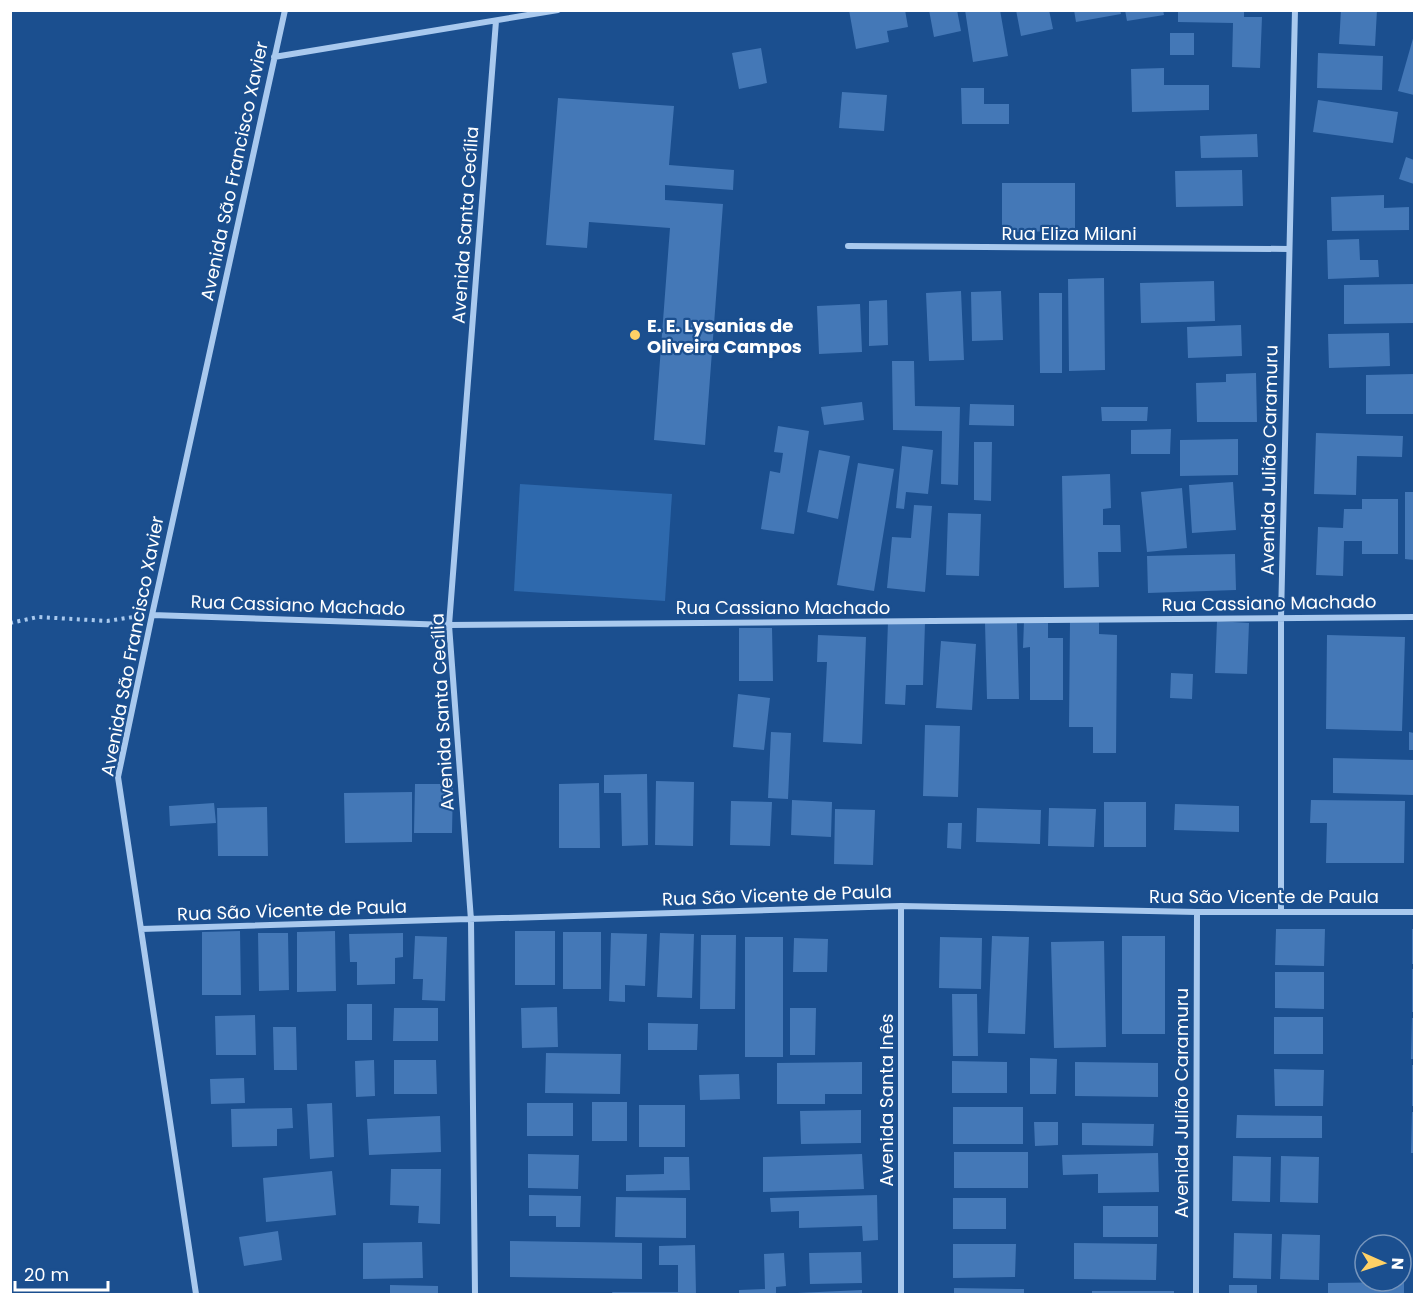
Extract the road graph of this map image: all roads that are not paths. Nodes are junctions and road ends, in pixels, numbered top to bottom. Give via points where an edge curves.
1 (285, 10) edge
2 (558, 10) edge
3 (1295, 10) edge
4 (496, 21) junction
5 (274, 57) junction
6 (848, 246) dead end
7 (1289, 249) junction
8 (152, 615) junction
9 (1414, 617) edge
10 (1281, 618) junction
11 (449, 625) junction
12 (901, 906) junction
13 (1281, 911) junction
14 (1197, 912) junction
15 (1414, 912) edge
16 (471, 920) junction
17 (141, 929) junction
18 (196, 1294) edge
19 (475, 1294) edge
20 (901, 1294) edge
21 (1196, 1294) edge

1 - 5 street, Avenida São Francisco Xavier
2 - 4 street
3 - 7 street, Avenida Julião Caramuru
4 - 5 street
4 - 11 street, Avenida Santa Cecília
5 - 8 street, Avenida São Francisco Xavier
6 - 7 street, Rua Eliza Milani
7 - 10 street, Avenida Julião Caramuru
8 - 11 street, Rua Cassiano Machado
8 - 17 street, Avenida São Francisco Xavier via 118,777
9 - 10 street, Rua Cassiano Machado
10 - 11 street, Rua Cassiano Machado
10 - 13 street, Avenida Julião Caramuru
11 - 16 street, Avenida Santa Cecília
12 - 14 street, Rua São Vicente de Paula
12 - 16 street, Rua São Vicente de Paula
12 - 20 street, Avenida Santa Inês
13 - 14 street, Rua São Vicente de Paula
13 - 15 street, Rua São Vicente de Paula
14 - 21 street, Avenida Julião Caramuru
16 - 17 street, Rua São Vicente de Paula
16 - 19 street, Avenida Santa Cecília
17 - 18 street, Avenida São Francisco Xavier

